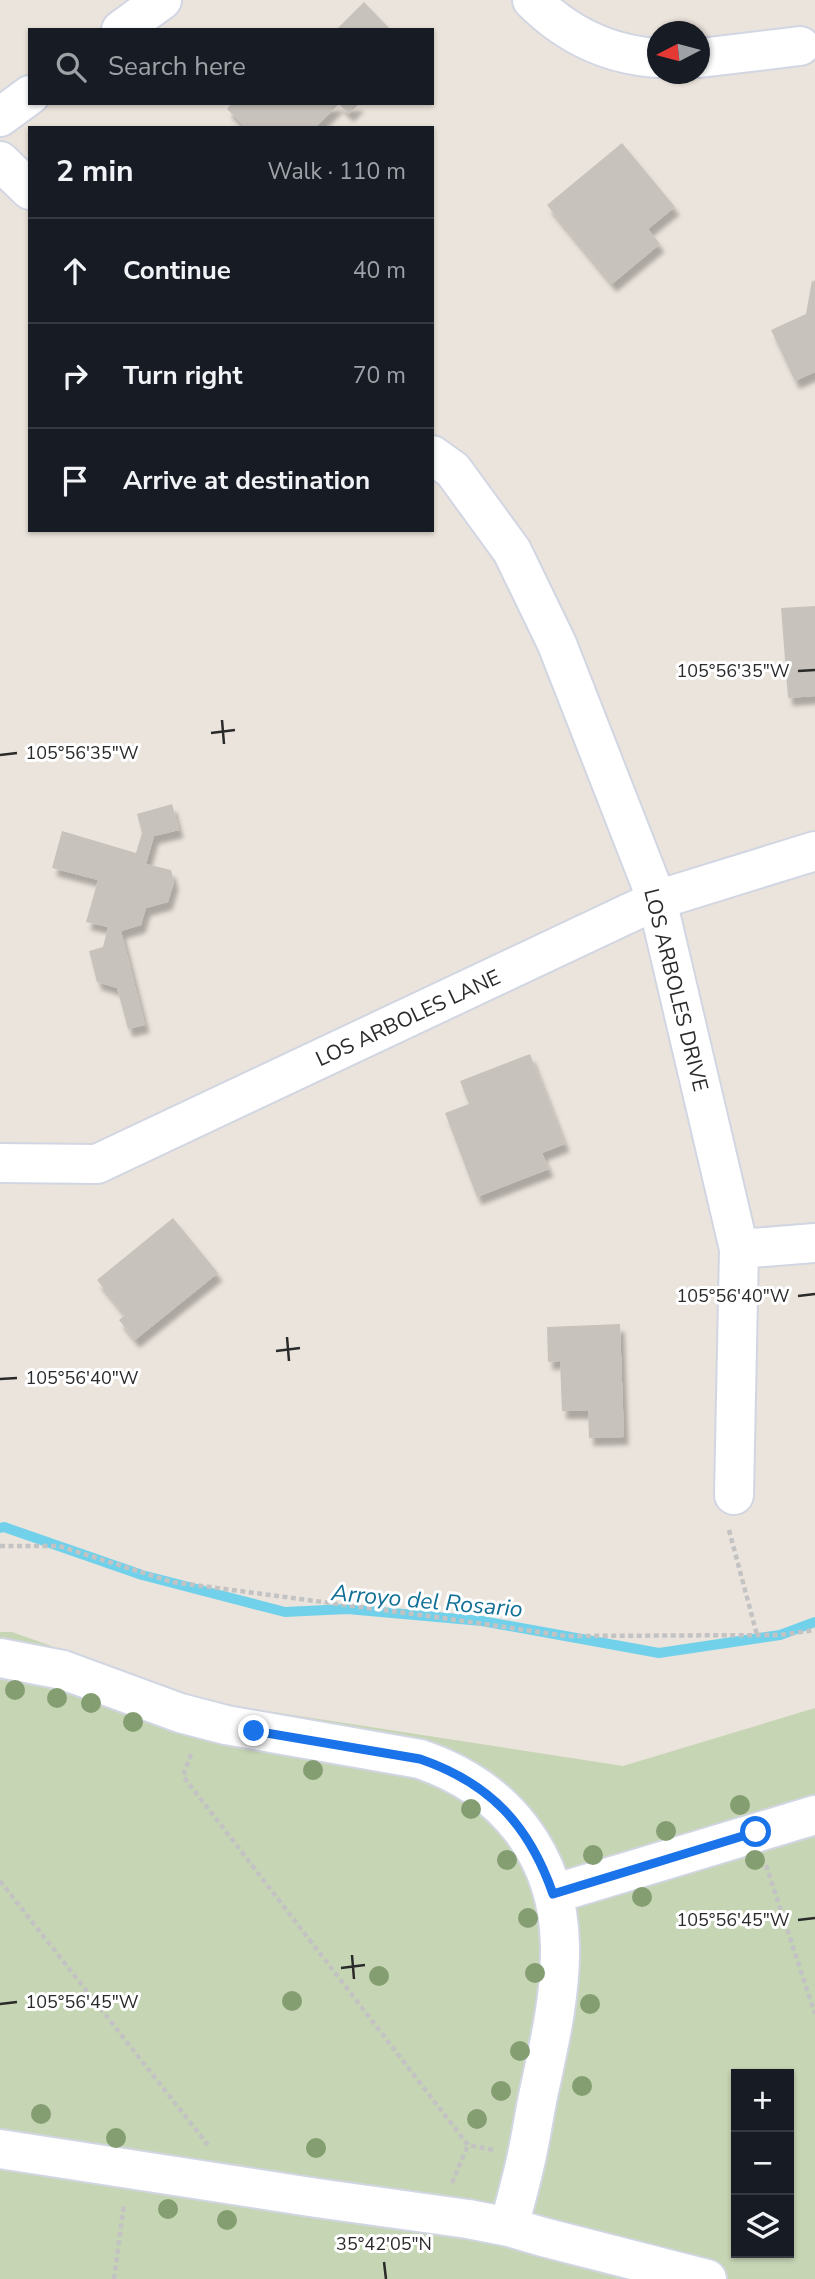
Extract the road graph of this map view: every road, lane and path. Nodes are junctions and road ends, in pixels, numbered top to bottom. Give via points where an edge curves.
1 (162, 0) edge
2 (532, 0) edge
3 (124, 28) edge
4 (800, 46) dead end
5 (647, 57) edge
6 (710, 57) edge
7 (28, 96) edge
8 (0, 117) edge
9 (0, 162) edge
10 (28, 188) edge
11 (434, 456) edge
12 (815, 851) edge
13 (657, 900) junction
14 (0, 1163) edge
15 (815, 1243) edge
16 (738, 1249) junction
17 (734, 1494) joint
18 (0, 1546) edge
19 (815, 1630) edge
20 (757, 1635) junction
21 (0, 1658) edge
22 (203, 1720) junction
23 (815, 1815) edge
24 (756, 1832) junction
25 (0, 1881) edge
26 (553, 1894) junction
27 (815, 2014) edge
28 (468, 2145) dead end
29 (0, 2149) edge
30 (128, 2169) junction
31 (241, 2186) junction
32 (509, 2227) junction
33 (114, 2279) edge
34 (707, 2279) edge

1 - 3 street
2 - 5 street via 558,24 601,48
4 - 6 street
7 - 8 street
9 - 10 street
11 - 13 street, LOS ARBOLES DRIVE via 453,470 512,551 557,644
12 - 13 street, LOS ARBOLES LANE
13 - 14 street, LOS ARBOLES LANE via 97,1164
13 - 16 street, LOS ARBOLES DRIVE
15 - 16 street
16 - 17 street, LOS ARBOLES DRIVE
17 - 20 path via 729,1533
18 - 20 path via 60,1546 172,1582 566,1636
19 - 20 path
21 - 22 street via 89,1678
22 - 26 street via 444,1767 504,1808 532,1846
22 - 28 path via 183,1776
23 - 24 street
24 - 26 street
24 - 27 path
25 - 31 path
26 - 32 street via 560,1947 555,2006
29 - 30 street
30 - 31 street
30 - 33 path
31 - 32 street
32 - 34 street

